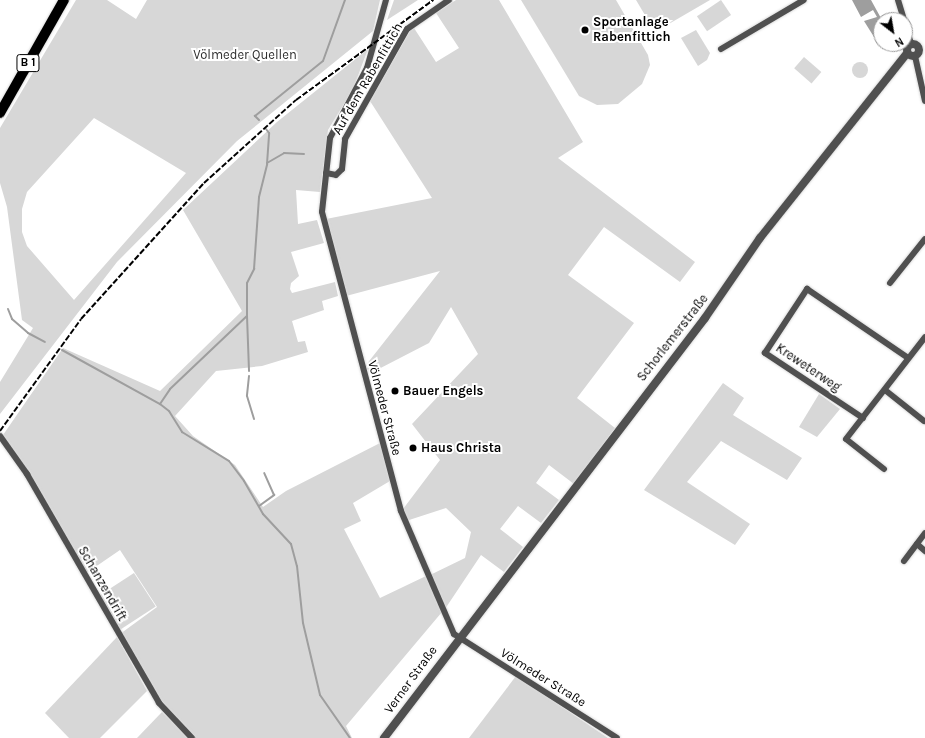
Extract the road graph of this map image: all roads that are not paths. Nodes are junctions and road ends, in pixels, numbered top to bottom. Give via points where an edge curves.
1 (64, 0) edge
2 (386, 0) edge
3 (449, 0) edge
4 (804, 0) edge
5 (898, 0) edge
6 (902, 12) edge
7 (918, 44) edge
8 (721, 49) dead end
9 (911, 54) junction
10 (925, 101) edge
11 (0, 113) edge
12 (326, 173) junction
13 (925, 239) edge
14 (890, 283) dead end
15 (924, 340) edge
16 (908, 358) junction
17 (885, 390) junction
18 (863, 418) junction
19 (924, 421) dead end
20 (0, 436) edge
21 (884, 469) dead end
22 (925, 533) edge
23 (917, 544) junction
24 (925, 551) edge
25 (904, 561) dead end
26 (458, 637) junction
27 (192, 738) edge
28 (384, 738) edge
29 (617, 738) edge

1 - 11 main road, B 1
2 - 12 street, Völmeder Straße via 367,68 330,138
3 - 12 street, Auf dem Rabenfittich via 407,29 345,139 342,169 336,175
4 - 8 street
5 - 6 street
7 - 9 street, Schorlemerstraße
9 - 10 street
9 - 26 street, Schorlemerstraße via 760,238 705,318
12 - 26 street, Völmeder Straße via 322,212 325,235 401,511
13 - 14 street
15 - 16 street
16 - 17 street
16 - 18 street, Kreweterweg via 807,289 765,353
17 - 18 street
17 - 19 street
18 - 21 street via 846,439
20 - 27 street, Schanzendrift via 27,474 158,703
22 - 23 street
23 - 24 street
23 - 25 street
26 - 28 street, Verner Straße
26 - 29 street, Völmeder Straße

